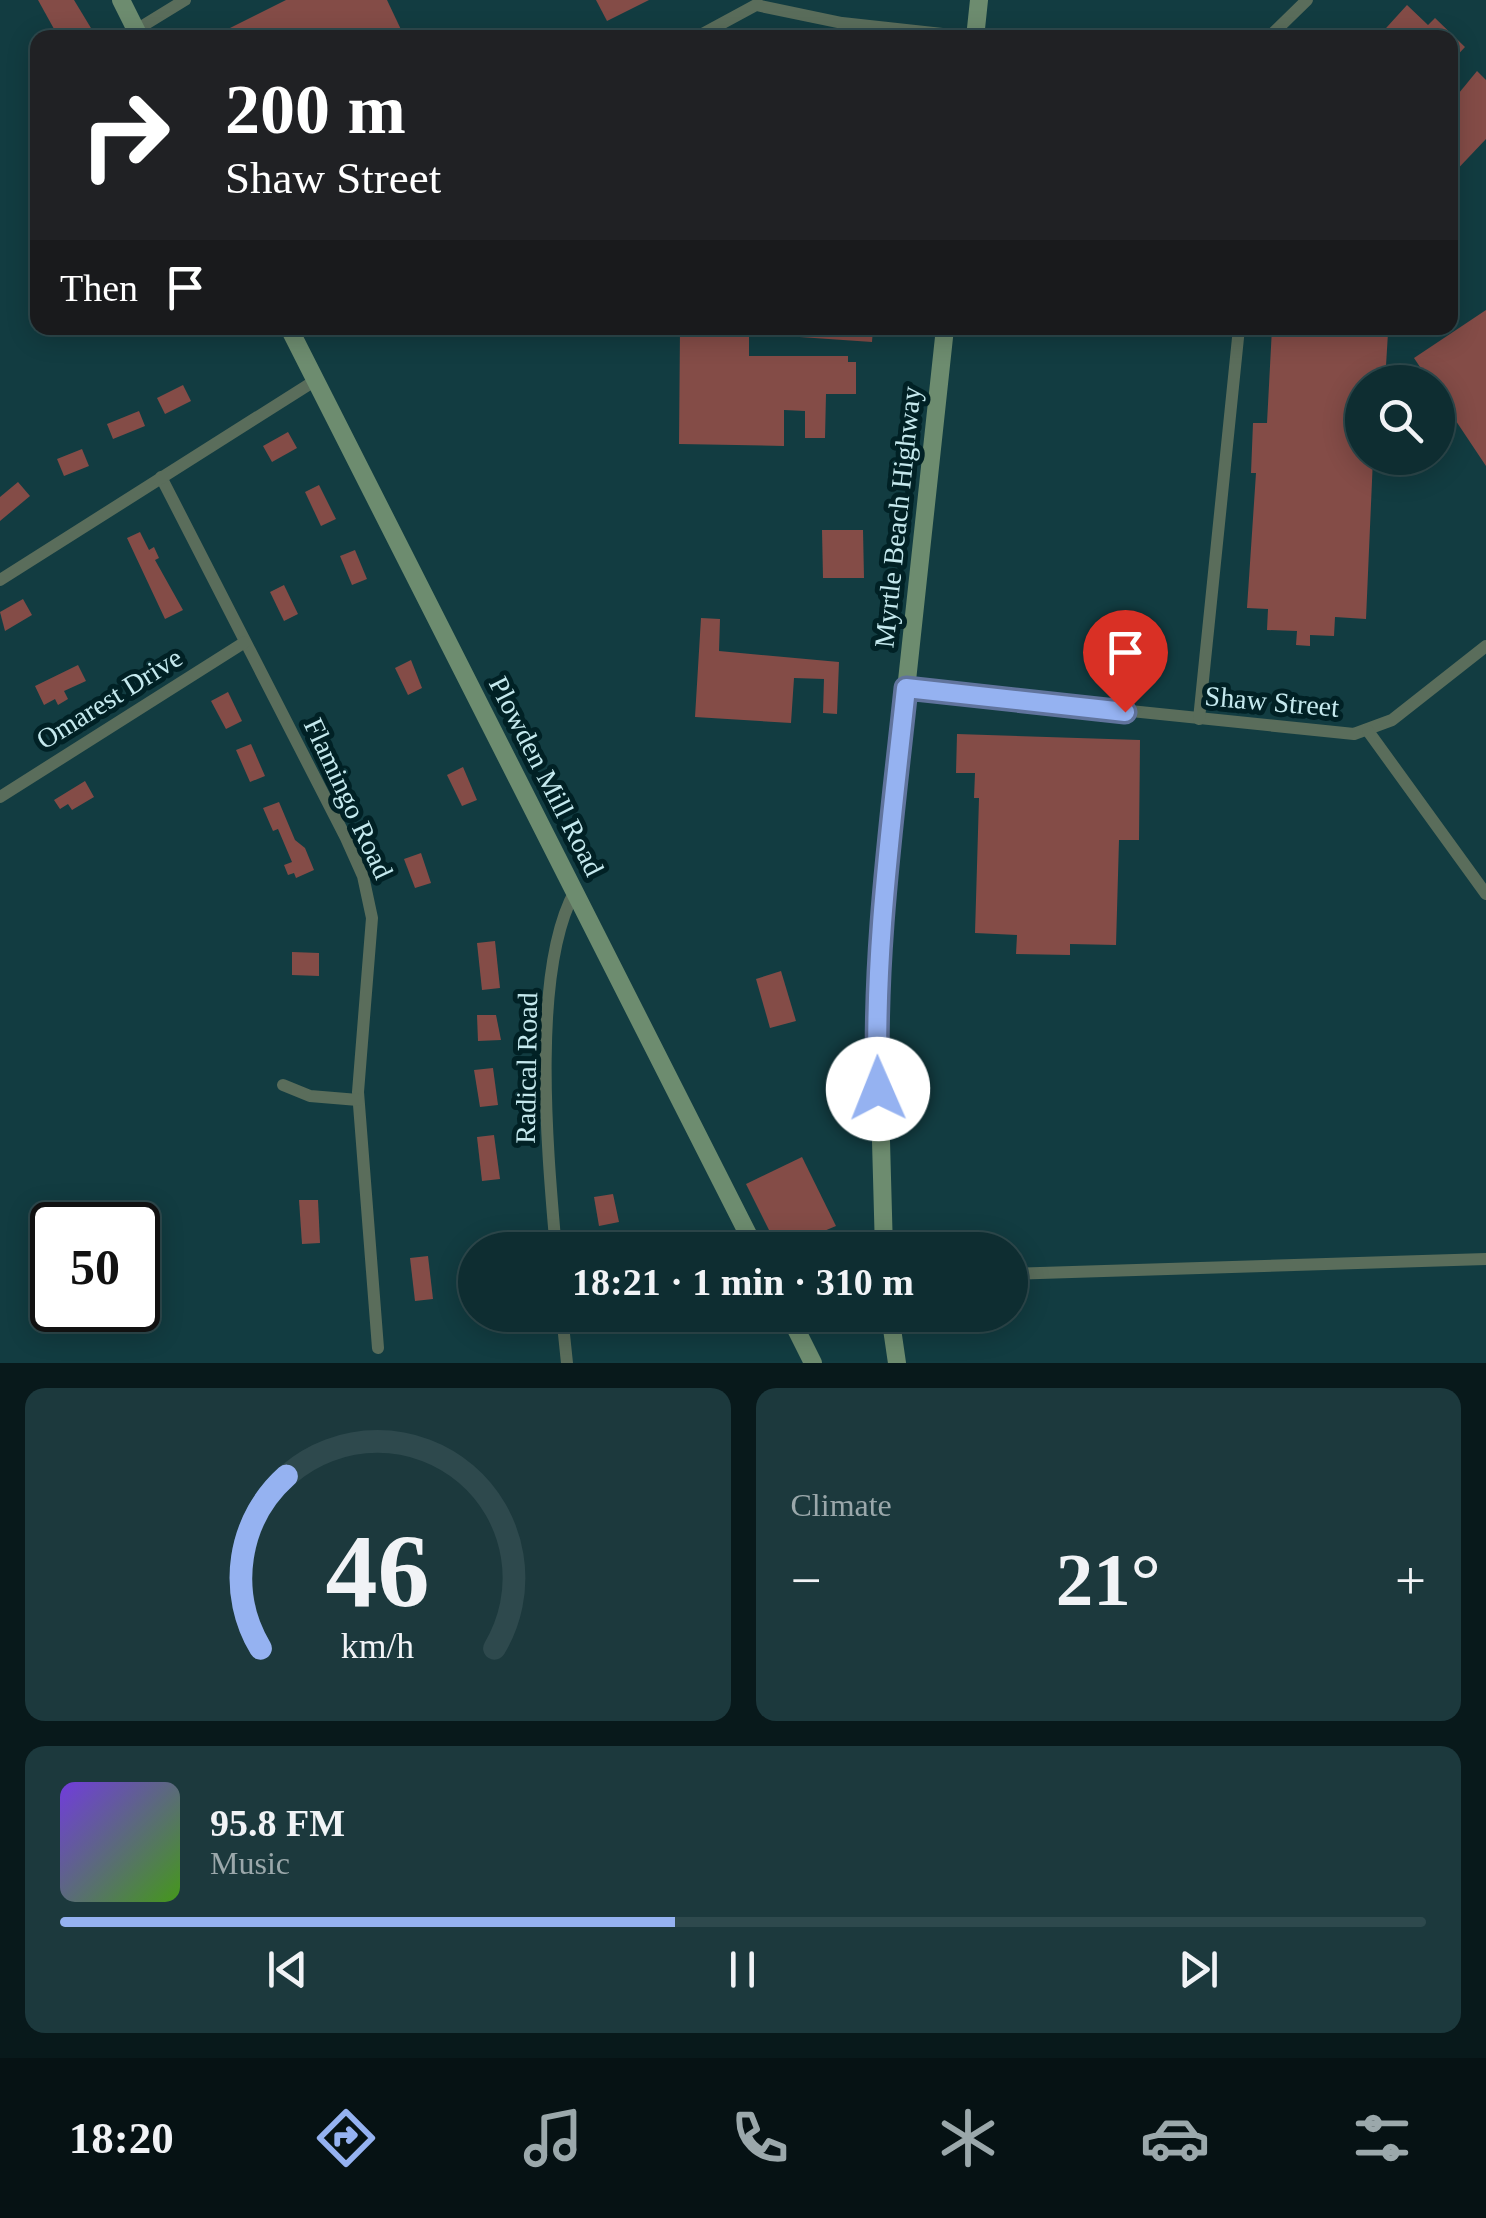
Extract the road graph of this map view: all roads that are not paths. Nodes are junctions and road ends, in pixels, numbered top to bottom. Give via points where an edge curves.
1 (121, 0) edge
2 (185, 0) edge
3 (979, 0) edge
4 (1307, 0) edge
5 (749, 3) edge
6 (136, 30) edge
7 (144, 30) edge
8 (708, 30) edge
9 (909, 30) edge
10 (977, 30) edge
11 (1276, 30) edge
12 (293, 335) edge
13 (944, 335) edge
14 (1238, 335) edge
15 (316, 380) junction
16 (162, 477) junction
17 (0, 580) edge
18 (245, 642) junction
19 (1486, 646) edge
20 (906, 688) junction
21 (1199, 719) junction
22 (1368, 731) junction
23 (0, 796) edge
24 (575, 891) junction
25 (1486, 894) edge
26 (282, 1085) dead end
27 (358, 1100) junction
28 (555, 1232) edge
29 (747, 1232) edge
30 (884, 1232) edge
31 (1486, 1259) edge
32 (1028, 1273) edge
33 (563, 1332) edge
34 (797, 1332) edge
35 (892, 1332) edge
36 (378, 1348) dead end
37 (566, 1363) edge
38 (812, 1363) edge
39 (897, 1363) edge

1 - 6 street
2 - 7 street
3 - 10 street
4 - 11 street
5 - 8 street
5 - 9 street
12 - 15 street, Plowden Mill Road
13 - 20 street, Myrtle Beach Highway
14 - 21 street
15 - 16 street
15 - 24 street, Plowden Mill Road
16 - 17 street
16 - 18 street, Flamingo Road
18 - 23 street, Omarest Drive
18 - 27 street, Flamingo Road via 367,889 373,937
19 - 22 street, Shaw Street via 1417,702
20 - 21 street, Shaw Street
20 - 30 street, Myrtle Beach Highway via 877,996
21 - 22 street, Shaw Street
22 - 25 street
24 - 28 street, Radical Road via 562,918 546,1066
24 - 29 street, Plowden Mill Road
26 - 27 street via 310,1096
27 - 36 street, Flamingo Road
31 - 32 street
33 - 37 street
34 - 38 street
35 - 39 street

